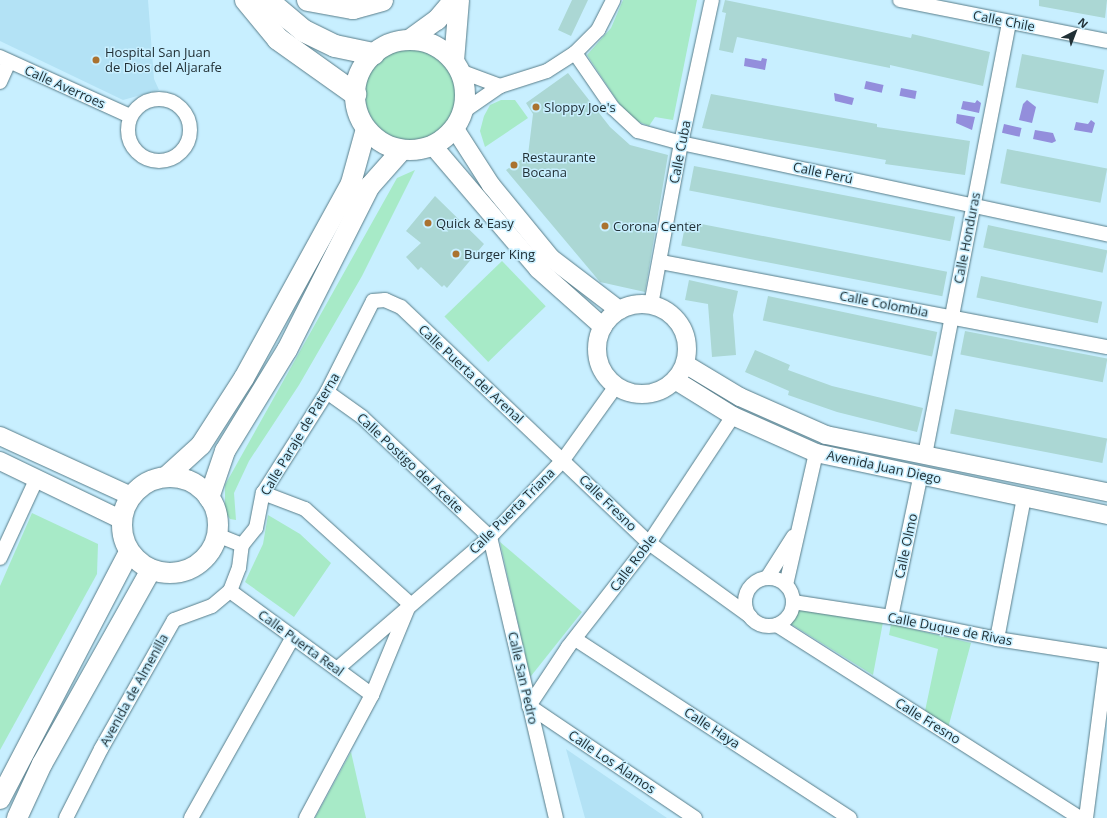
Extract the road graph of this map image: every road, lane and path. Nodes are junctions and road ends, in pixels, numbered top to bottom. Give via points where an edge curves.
1 (246, 0) edge
2 (267, 0) edge
3 (308, 0) edge
4 (382, 0) edge
5 (454, 0) edge
6 (459, 0) edge
7 (613, 0) edge
8 (712, 0) edge
9 (900, 0) edge
10 (1009, 22) junction
11 (409, 40) junction
12 (1107, 41) edge
13 (575, 53) junction
14 (373, 54) junction
15 (5, 60) edge
16 (457, 66) junction
17 (0, 82) edge
18 (500, 86) junction
19 (355, 94) junction
20 (130, 116) junction
21 (459, 120) junction
22 (366, 129) junction
23 (681, 143) junction
24 (433, 146) junction
25 (402, 150) junction
26 (973, 205) junction
27 (1107, 234) edge
28 (661, 262) junction
29 (373, 301) joint
30 (651, 305) junction
31 (619, 310) junction
32 (951, 317) junction
33 (603, 327) junction
34 (1107, 347) edge
35 (685, 364) junction
36 (675, 380) junction
37 (616, 386) junction
38 (327, 392) junction
39 (734, 416) junction
40 (0, 436) edge
41 (816, 452) junction
42 (925, 455) junction
43 (563, 460) junction
44 (0, 461) edge
45 (921, 474) junction
46 (166, 477) junction
47 (37, 478) junction
48 (1107, 492) edge
49 (263, 493) junction
50 (131, 496) junction
51 (1024, 496) junction
52 (209, 498) junction
53 (1107, 514) edge
54 (122, 520) junction
55 (800, 526) junction
56 (217, 535) junction
57 (490, 537) junction
58 (649, 543) junction
59 (242, 545) junction
60 (130, 552) junction
61 (0, 558) edge
62 (152, 570) junction
63 (767, 578) junction
64 (786, 585) junction
65 (230, 591) junction
66 (794, 602) junction
67 (410, 604) junction
68 (750, 616) junction
69 (891, 617) junction
70 (777, 625) junction
71 (293, 637) junction
72 (575, 639) junction
73 (997, 640) junction
74 (1107, 656) edge
75 (337, 669) junction
76 (372, 695) junction
77 (529, 706) junction
78 (0, 799) edge
79 (17, 818) edge
80 (66, 818) edge
81 (191, 818) edge
82 (306, 818) edge
83 (556, 818) edge
84 (695, 818) edge
85 (850, 818) edge
86 (1080, 818) edge
87 (1086, 818) edge

1 - 19 highway via 278,39
2 - 14 highway via 304,31 335,46
3 - 4 highway via 353,8
5 - 11 main road via 437,20
6 - 16 main road
7 - 13 street via 598,30
8 - 23 street, Calle Cuba
9 - 10 street, Calle Chile
10 - 12 street, Calle Chile
10 - 26 street, Calle Honduras
11 - 14 main road via 390,44
11 - 16 main road via 426,42 441,49
13 - 18 street via 547,71
13 - 23 street, Calle Perú via 613,108 638,131
14 - 19 main road via 357,79
15 - 17 street
15 - 20 street, Calle Averroes
16 - 18 street
16 - 21 main road via 465,84
18 - 21 street
19 - 22 main road via 356,108
20 - 20 street via 127,126 130,142 139,155 149,160 170,159 186,146 190,125 186,115 170,101 155,99 145,102
21 - 24 main road
21 - 31 street via 491,185 551,258
22 - 25 main road via 382,143
22 - 46 main road via 352,183 244,378 201,445
23 - 26 street, Calle Perú
23 - 28 street, Calle Cuba
24 - 25 main road
24 - 33 street via 538,269
25 - 52 main road via 370,186 287,350 225,451
26 - 27 street, Calle Perú
26 - 32 street, Calle Honduras
28 - 30 street, Calle Cuba
28 - 32 street, Calle Colombia
29 - 38 street, Calle Paraje de Paterna
29 - 43 street, Calle Puerta del Arenal via 385,300 400,307
30 - 31 street via 633,305
30 - 35 street via 672,315 683,330 687,345
31 - 33 street
32 - 34 street, Calle Colombia
32 - 42 street, Calle Honduras
33 - 37 street via 597,349 599,362 606,376
35 - 36 street
35 - 42 street, Avenida Juan Diego via 740,397 826,435
36 - 37 street via 665,388 649,394 630,393
36 - 39 street, Avenida Juan Diego
37 - 43 street, Calle Puerta Triana
38 - 49 street, Calle Paraje de Paterna
38 - 57 street, Calle Postigo del Aceite via 362,417
39 - 41 street, Avenida Juan Diego
39 - 58 street, Calle Roble
40 - 50 street
41 - 45 street, Avenida Juan Diego
41 - 55 street
42 - 48 street, Avenida Juan Diego
43 - 57 street, Calle Puerta Triana
43 - 58 street, Calle Fresno
44 - 47 street
45 - 51 street, Avenida Juan Diego
45 - 69 street, Calle Olmo
46 - 50 main road via 148,482
46 - 52 main road via 183,479 197,486
47 - 54 street
47 - 61 street
49 - 59 street, Calle Paraje de Paterna via 256,528
49 - 67 street via 305,509
50 - 54 main road
51 - 53 street, Avenida Juan Diego
51 - 73 street
52 - 56 main road via 217,517
54 - 60 main road via 122,535
55 - 63 street
55 - 64 street
56 - 59 street
56 - 62 main road via 202,561 188,570 167,573
57 - 67 street, Calle Puerta Triana
57 - 77 street, Calle San Pedro
58 - 68 street, Calle Fresno
58 - 72 street, Calle Roble
59 - 65 street via 239,568
60 - 62 main road
60 - 78 main road
62 - 79 main road via 42,764
63 - 64 street
63 - 68 street via 749,589 746,603
64 - 66 street
65 - 71 street, Calle Puerta Real
65 - 80 street, Avenida de Almenilla via 212,606 174,620 101,749
66 - 69 street, Calle Duque de Rivas
66 - 70 street via 789,616
67 - 75 street, Calle Puerta Triana
67 - 76 street
68 - 70 street via 762,625
69 - 73 street, Calle Duque de Rivas
70 - 86 street, Calle Fresno
71 - 75 street, Calle Puerta Real
71 - 81 street
72 - 77 street, Calle Roble
72 - 85 street, Calle Haya
73 - 74 street, Calle Duque de Rivas
74 - 87 street
75 - 76 street, Calle Puerta Real
76 - 82 street
77 - 83 street, Calle San Pedro
77 - 84 street, Calle Los Álamos

